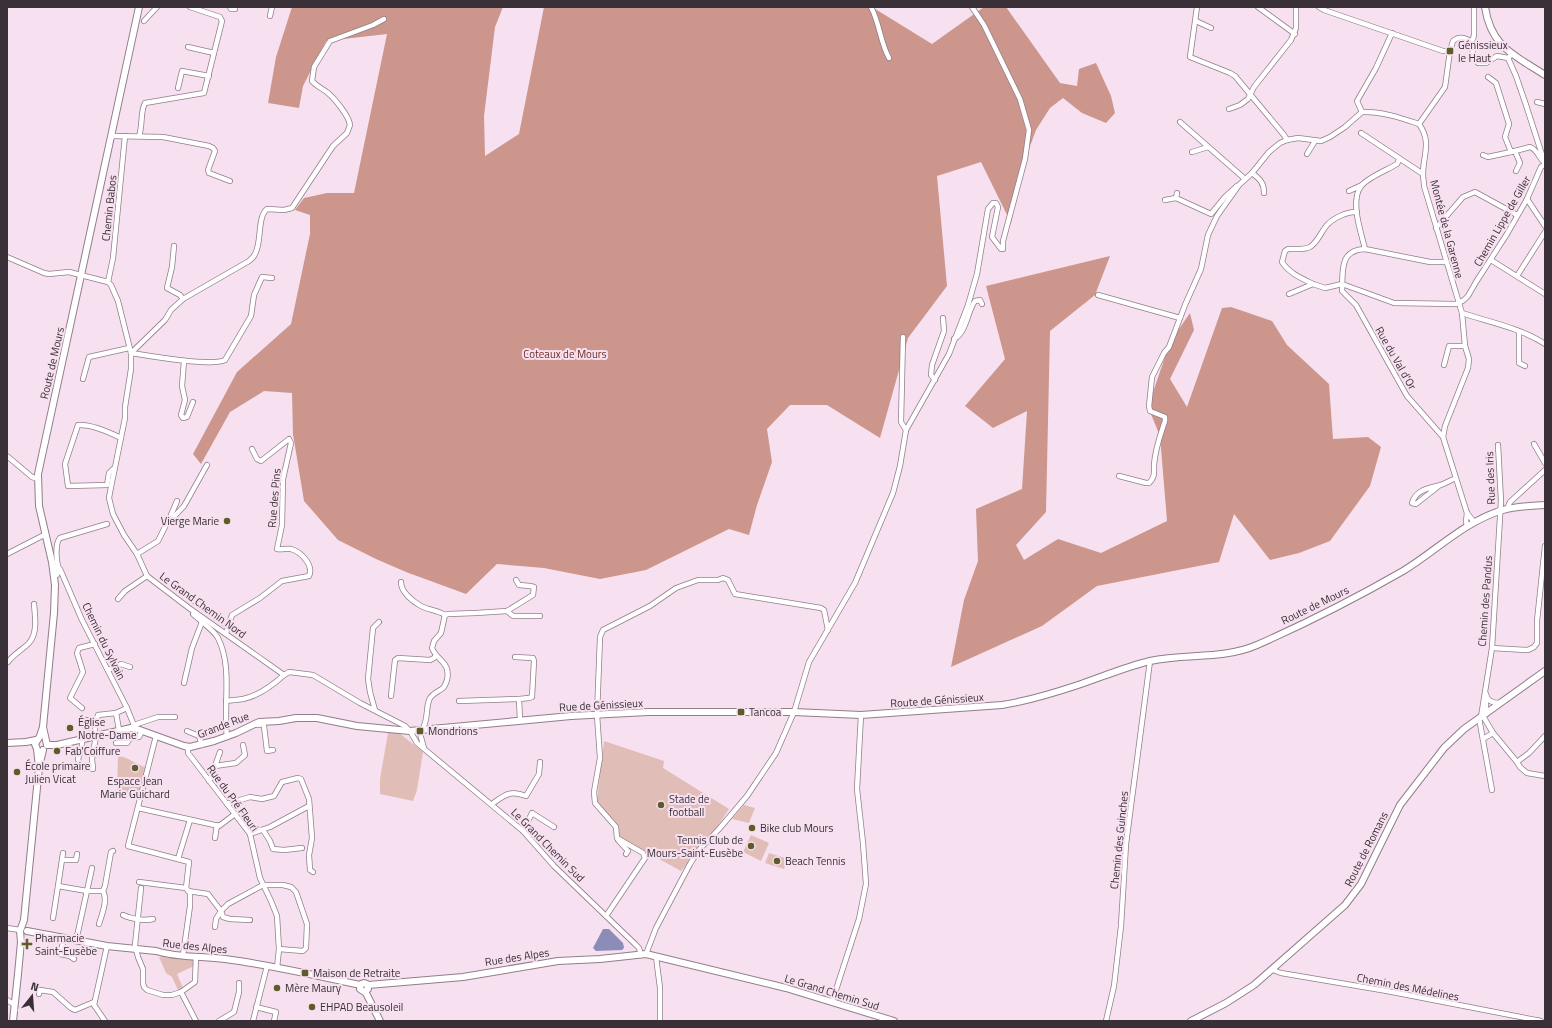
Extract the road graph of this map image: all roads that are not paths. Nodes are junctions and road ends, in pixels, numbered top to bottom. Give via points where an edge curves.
1 (139, 7) edge
2 (157, 7) edge
3 (190, 7) edge
4 (230, 7) edge
5 (236, 7) edge
6 (272, 7) edge
7 (872, 7) edge
8 (972, 7) edge
9 (1197, 7) edge
10 (1258, 7) edge
11 (1296, 7) edge
12 (1319, 7) edge
13 (1474, 7) edge
14 (1485, 7) edge
15 (270, 16) dead end
16 (384, 20) dead end
17 (144, 21) dead end
18 (1196, 21) junction
19 (1211, 28) dead end
20 (1392, 33) junction
21 (1295, 34) junction
22 (1470, 41) junction
23 (188, 47) dead end
24 (1450, 51) junction
25 (214, 53) junction
26 (1510, 56) junction
27 (889, 58) dead end
28 (1545, 75) edge
29 (208, 76) junction
30 (1488, 77) dead end
31 (178, 88) dead end
32 (1251, 95) junction
33 (1537, 102) dead end
34 (1545, 104) edge
35 (1229, 109) dead end
36 (1362, 112) junction
37 (1180, 122) dead end
38 (1419, 124) junction
39 (1361, 133) dead end
40 (112, 136) junction
41 (125, 136) junction
42 (139, 136) junction
43 (1287, 140) junction
44 (1315, 142) junction
45 (1208, 147) junction
46 (1192, 152) dead end
47 (1513, 152) junction
48 (1307, 154) dead end
49 (1483, 154) dead end
50 (1400, 160) junction
51 (1545, 165) edge
52 (1516, 171) dead end
53 (1252, 173) junction
54 (1423, 174) junction
55 (1245, 179) junction
56 (230, 182) dead end
57 (1239, 185) junction
58 (1362, 185) junction
59 (1349, 191) dead end
60 (1264, 193) dead end
61 (1527, 199) junction
62 (1165, 200) dead end
63 (1357, 212) junction
64 (1517, 215) junction
65 (1545, 226) edge
66 (1436, 228) junction
67 (1545, 232) edge
68 (174, 246) dead end
69 (1365, 249) junction
70 (7, 257) edge
71 (1491, 260) junction
72 (1446, 262) junction
73 (82, 275) junction
74 (1517, 276) junction
75 (272, 278) dead end
76 (108, 282) junction
77 (1313, 284) junction
78 (1342, 284) junction
79 (1289, 294) dead end
80 (1545, 294) edge
81 (1098, 295) dead end
82 (183, 299) junction
83 (1458, 303) junction
84 (982, 304) dead end
85 (1462, 313) junction
86 (943, 318) dead end
87 (1180, 318) junction
88 (1520, 332) junction
89 (903, 337) dead end
90 (954, 339) junction
91 (1545, 344) edge
92 (1465, 346) junction
93 (129, 348) junction
94 (130, 353) junction
95 (184, 361) junction
96 (1444, 365) dead end
97 (1525, 366) dead end
98 (83, 379) dead end
99 (934, 380) junction
100 (193, 402) dead end
101 (906, 430) junction
102 (1444, 437) junction
103 (121, 438) junction
104 (1534, 444) dead end
105 (1498, 445) dead end
106 (252, 449) dead end
107 (7, 456) edge
108 (1545, 463) edge
109 (207, 465) dead end
110 (114, 468) junction
111 (1545, 470) edge
112 (1119, 476) dead end
113 (1456, 478) junction
114 (38, 479) junction
115 (1440, 485) junction
116 (177, 501) dead end
117 (1545, 505) edge
118 (1507, 509) junction
119 (1500, 510) junction
120 (1466, 513) junction
121 (1474, 522) junction
122 (107, 524) dead end
123 (166, 525) junction
124 (1467, 526) junction
125 (46, 534) junction
126 (1545, 546) edge
127 (7, 554) edge
128 (137, 554) junction
129 (54, 562) junction
130 (60, 569) junction
131 (56, 576) junction
132 (63, 576) junction
133 (147, 576) junction
134 (516, 580) dead end
135 (1543, 581) edge
136 (401, 582) dead end
137 (1542, 593) edge
138 (118, 599) dead end
139 (193, 600) dead end
140 (34, 604) dead end
141 (191, 610) junction
142 (506, 611) junction
143 (445, 615) junction
144 (540, 616) dead end
145 (202, 622) junction
146 (379, 622) dead end
147 (228, 626) junction
148 (828, 630) junction
149 (226, 633) junction
150 (95, 644) junction
151 (1492, 648) junction
152 (436, 655) junction
153 (515, 657) dead end
154 (1150, 661) junction
155 (8, 663) edge
156 (130, 667) dead end
157 (108, 670) junction
158 (1545, 671) edge
159 (284, 674) junction
160 (184, 683) dead end
161 (1078, 685) joint
162 (1486, 695) junction
163 (390, 696) dead end
164 (519, 699) junction
165 (226, 701) junction
166 (459, 701) dead end
167 (1501, 703) junction
168 (82, 708) dead end
169 (127, 708) junction
170 (375, 710) junction
171 (794, 712) junction
172 (116, 714) junction
173 (597, 715) junction
174 (861, 715) junction
175 (1482, 716) junction
176 (175, 717) dead end
177 (427, 718) junction
178 (87, 720) dead end
179 (520, 720) junction
180 (253, 725) junction
181 (134, 727) junction
182 (435, 729) junction
183 (119, 730) junction
184 (420, 730) junction
185 (142, 731) junction
186 (187, 731) dead end
187 (410, 731) junction
188 (1493, 734) junction
189 (95, 736) junction
190 (156, 736) junction
191 (1545, 736) edge
192 (227, 737) junction
193 (84, 738) junction
194 (1483, 739) junction
195 (7, 743) edge
196 (116, 743) dead end
197 (40, 744) junction
198 (202, 745) junction
199 (243, 745) dead end
200 (188, 747) junction
201 (273, 750) dead end
202 (425, 750) junction
203 (220, 752) dead end
204 (540, 762) dead end
205 (1517, 762) junction
206 (215, 766) junction
207 (1545, 776) edge
208 (210, 781) junction
209 (1492, 790) dead end
210 (227, 804) junction
211 (492, 804) junction
212 (309, 806) junction
213 (138, 808) junction
214 (235, 814) junction
215 (190, 820) junction
216 (217, 825) junction
217 (554, 827) dead end
218 (263, 830) junction
219 (523, 831) junction
220 (250, 834) junction
221 (215, 838) dead end
222 (617, 838) junction
223 (302, 848) dead end
224 (113, 851) dead end
225 (63, 853) dead end
226 (77, 854) dead end
227 (626, 854) dead end
228 (178, 859) junction
229 (62, 860) junction
230 (92, 868) dead end
231 (313, 872) dead end
232 (139, 882) dead end
233 (263, 885) junction
234 (58, 886) junction
235 (141, 888) dead end
236 (187, 890) junction
237 (87, 891) junction
238 (103, 891) junction
239 (222, 911) junction
240 (122, 916) dead end
241 (606, 916) junction
242 (53, 918) dead end
243 (137, 918) junction
244 (154, 918) dead end
245 (250, 920) dead end
246 (99, 924) dead end
247 (215, 927) dead end
248 (7, 928) edge
249 (24, 931) junction
250 (64, 938) junction
251 (76, 941) junction
252 (107, 946) junction
253 (136, 949) junction
254 (279, 949) junction
255 (41, 950) dead end
256 (60, 954) junction
257 (183, 955) junction
258 (641, 955) junction
259 (196, 956) junction
260 (657, 957) junction
261 (74, 959) dead end
262 (267, 966) junction
263 (277, 968) junction
264 (1273, 970) junction
265 (239, 983) dead end
266 (360, 985) junction
267 (368, 985) junction
268 (181, 992) junction
269 (365, 992) junction
270 (39, 994) dead end
271 (7, 1000) edge
272 (94, 1002) junction
273 (832, 1002) junction
274 (15, 1005) junction
275 (256, 1007) junction
276 (15, 1021) edge
277 (105, 1021) edge
278 (196, 1021) edge
279 (219, 1021) edge
280 (252, 1021) edge
281 (274, 1021) edge
282 (380, 1021) edge
283 (660, 1021) edge
284 (894, 1021) edge
285 (1106, 1021) edge
286 (1191, 1021) edge
287 (1541, 1021) edge

1 - 40 street, Route de Mours
2 - 17 street
3 - 25 street via 222,21
4 - 5 street
6 - 15 street
7 - 27 street via 883,48
8 - 90 street via 984,25 1020,99 1028,130 1026,159 1003,241 1004,249 998,248 992,237 998,207 993,203 988,209 978,274
9 - 18 street
10 - 21 street
11 - 21 street
12 - 20 street
13 - 22 street via 1474,34
14 - 26 street via 1488,25
16 - 82 street via 330,41 314,67 312,81 328,94 346,115 350,125 347,133 331,149 292,208 265,211 262,216 258,248 249,261
18 - 19 street
18 - 32 street via 1190,57 1235,76
20 - 24 street via 1443,51
20 - 36 street via 1357,101
21 - 32 street via 1254,87
22 - 24 street via 1458,38 1453,41
22 - 26 street via 1474,60 1478,63 1486,63 1497,56
23 - 25 street
24 - 38 street via 1445,87
25 - 29 street
26 - 28 street
26 - 51 street
29 - 31 street via 182,71
29 - 42 street via 204,93 146,103
30 - 47 street via 1496,83 1509,124 1505,137
32 - 35 street via 1240,105
32 - 43 street
33 - 34 street
36 - 38 street via 1376,112
36 - 44 street via 1330,137
37 - 45 street
38 - 54 street, Montée de la Garenne via 1427,142
39 - 50 street
40 - 41 street
40 - 73 street, Route de Mours
41 - 42 street
41 - 76 street, Chemin Babos via 113,258
42 - 56 street via 172,138 211,147 215,151 209,173
43 - 44 street via 1298,138
43 - 53 street via 1269,152
44 - 48 street
45 - 46 street
45 - 55 street
47 - 49 street via 1488,157
47 - 51 street via 1530,147 1537,151
47 - 52 street via 1520,163
50 - 54 street
50 - 58 street
51 - 61 street, Chemin Lippe de Giller via 1541,167
53 - 55 street
53 - 60 street via 1262,180
54 - 66 street, Montée de la Garenne
55 - 57 street
57 - 62 street via 1224,197 1211,214 1176,195
57 - 87 street via 1217,216 1208,235 1201,269
58 - 59 street
58 - 63 street via 1355,202
61 - 64 street, Chemin Lippe de Giller
61 - 65 street
63 - 69 street
63 - 77 street via 1344,215 1328,224 1310,247 1295,250 1288,248 1285,251 1283,264
64 - 66 street via 1474,192 1463,197
64 - 71 street, Chemin Lippe de Giller
66 - 72 street, Montée de la Garenne
67 - 74 street
68 - 82 street via 167,288
69 - 72 street via 1430,262
69 - 78 street via 1355,250 1346,256
70 - 73 street via 44,273 69,272
71 - 74 street
71 - 83 street, Chemin Lippe de Giller via 1468,296
72 - 83 street, Montée de la Garenne
73 - 76 street
73 - 114 street, Route de Mours
74 - 80 street
75 - 95 street via 262,277 254,295 251,316 225,360 219,363
76 - 93 street, Le Grand Chemin Nord via 118,301
77 - 78 street via 1325,288
77 - 79 street
78 - 83 street via 1394,303
78 - 102 street, Rue du Val d'Or via 1342,291 1356,305 1407,396
81 - 87 street
82 - 94 street
83 - 85 street, Montée de la Garenne
84 - 90 street via 980,300 971,306 962,334
85 - 88 street
85 - 92 street
86 - 99 street via 944,331 932,365 931,375
87 - 112 street via 1169,348 1152,377 1150,411 1165,417 1156,447 1152,481 1149,483
88 - 91 street
88 - 97 street via 1519,362
89 - 101 street via 901,422
90 - 99 street via 949,354
92 - 96 street via 1449,346
92 - 102 street via 1468,368 1445,426
93 - 94 street, Le Grand Chemin Nord
93 - 98 street via 89,357
94 - 95 street
94 - 103 street, Le Grand Chemin Nord via 126,418
95 - 100 street via 182,386 185,400 181,415 183,418 187,417
99 - 101 street
101 - 148 street via 891,500 855,583
102 - 113 street
103 - 110 street, Le Grand Chemin Nord
103 - 110 street via 78,425 65,464 68,486 107,485 109,474
104 - 108 street
105 - 119 street, Rue des Iris
106 - 147 street, Rue des Pins via 261,461 289,439 291,443 283,479 282,525 277,549 297,552 309,565 311,572 309,576 282,581 232,615
107 - 114 street
109 - 123 street via 184,506
110 - 128 street, Le Grand Chemin Nord via 109,498 112,514
111 - 118 street via 1510,502
113 - 115 street
113 - 120 street
114 - 125 street, Route de Mours via 39,506
115 - 115 street via 1425,489 1412,503 1416,504
116 - 123 street
117 - 118 street, Route de Mours
118 - 119 street, Route de Mours
119 - 121 street, Route de Mours
119 - 151 street, Chemin des Pandus
120 - 121 street
120 - 124 street
121 - 124 street, Route de Mours
122 - 129 street via 60,538
123 - 128 street via 158,541
124 - 154 street, Route de Mours via 1411,566 1380,584 1255,646 1226,654
125 - 127 street
125 - 129 street, Route de Mours
126 - 135 street
128 - 133 street, Le Grand Chemin Nord
129 - 130 street
129 - 131 street, Route de Mours
130 - 131 street
130 - 132 street, Chemin du Sylvain
131 - 132 street
131 - 197 street, Route de Mours
132 - 150 street, Chemin du Sylvain
133 - 138 street
133 - 141 street, Le Grand Chemin Nord
134 - 142 street via 519,586 534,587 533,595
135 - 137 street
136 - 143 street via 408,596 416,603
137 - 151 street via 1537,621 1537,643 1534,647 1528,650
139 - 147 street
140 - 155 street via 33,637
141 - 145 street
141 - 149 street, Le Grand Chemin Nord
142 - 143 street
142 - 144 street via 513,616
143 - 152 street via 441,633 432,645
145 - 160 street via 192,648
145 - 165 street via 217,637 222,649 225,661
146 - 170 street via 373,628 368,679
147 - 149 street, Rue des Pins
148 - 171 street via 809,662
148 - 173 street via 824,610 821,608 735,594 726,578 698,580 676,588 650,606 603,630 600,637
149 - 159 street, Le Grand Chemin Nord
150 - 157 street, Chemin du Sylvain
150 - 168 street via 79,648 77,653 83,672 70,698
151 - 162 street, Chemin des Pandus
152 - 163 street via 430,660 395,660
152 - 177 street via 445,664 448,676 445,686 429,700
153 - 164 street via 529,657 534,661 532,696
154 - 161 street, Route de Mours
154 - 285 street, Chemin des Guinches via 1126,844 1114,986
156 - 157 street via 121,664
157 - 169 street, Chemin du Sylvain
158 - 167 street, Route de Romans
159 - 165 street via 259,692 243,699
159 - 170 street via 289,672 313,675
161 - 174 street, Route de Génissieux via 1002,705
162 - 167 street via 1493,702
162 - 175 street, Chemin des Pandus
164 - 166 street
164 - 179 street
165 - 192 street
167 - 175 street, Route de Romans
169 - 172 street
169 - 181 street, Chemin du Sylvain
170 - 187 street
171 - 173 street, Rue de Génissieux via 648,712
171 - 174 street, Route de Génissieux
171 - 258 street via 776,753 760,778 690,864
172 - 183 street
172 - 189 street via 98,715
173 - 179 street, Rue de Génissieux
173 - 222 street via 600,758 594,792 595,803 616,827
174 - 273 street via 857,789 866,884 859,919
175 - 188 street
175 - 194 street, Chemin des Pandus
175 - 264 street, Route de Romans via 1444,748 1406,796 1354,895
176 - 181 street via 158,717
177 - 182 street
177 - 184 street
178 - 193 street
179 - 182 street, Rue de Génissieux
180 - 187 street, Grande Rue via 259,722 317,718 358,726
180 - 192 street, Grande Rue
180 - 201 street via 264,725 267,751
181 - 183 street
181 - 185 street, Grande Rue
182 - 184 street, Rue de Génissieux
183 - 189 street
184 - 187 street, Rue de Génissieux
184 - 202 street
185 - 190 street, Grande Rue
185 - 196 street via 139,737 130,738 127,743
186 - 198 street via 199,736
187 - 202 street, Le Grand Chemin Sud
188 - 194 street
188 - 205 street
189 - 193 street
189 - 193 street via 93,769 81,768 78,759
190 - 200 street, Grande Rue
190 - 213 street
191 - 205 street
192 - 198 street, Grande Rue
193 - 197 street via 57,745
194 - 209 street, Chemin des Pandus
195 - 197 street
197 - 249 street
198 - 200 street, Grande Rue
199 - 206 street via 245,755 236,764
200 - 208 street, Rue du Pré Fleuri via 188,753
202 - 211 street, Le Grand Chemin Sud
203 - 206 street
204 - 211 street via 538,774 526,796 511,792
205 - 207 street via 1527,773
206 - 208 street
208 - 210 street, Rue du Pré Fleuri
210 - 212 street via 250,797 262,799 274,796 282,782 298,778 302,781
210 - 214 street, Rue du Pré Fleuri
211 - 219 street, Le Grand Chemin Sud
212 - 218 street
212 - 231 street via 312,841 308,855 310,870
213 - 215 street
213 - 228 street via 128,846
214 - 216 street
214 - 220 street, Rue du Pré Fleuri
215 - 216 street
215 - 228 street
216 - 221 street
217 - 219 street via 532,813
218 - 220 street
218 - 223 street via 273,849
219 - 241 street, Le Grand Chemin Sud via 554,866
220 - 233 street, Rue du Pré Fleuri
222 - 227 street via 628,851
222 - 241 street via 643,853 645,858
224 - 238 street
225 - 229 street
226 - 229 street via 76,860
228 - 236 street via 189,862
229 - 234 street
230 - 237 street
232 - 236 street
233 - 239 street via 228,904
233 - 254 street, Rue du Pré Fleuri via 277,916
233 - 254 street via 283,885 294,889 307,924 306,948
234 - 237 street
234 - 242 street
235 - 243 street
236 - 239 street via 208,894
236 - 257 street via 190,893 190,906
237 - 238 street
237 - 251 street
238 - 246 street via 106,901
239 - 245 street via 223,917
239 - 247 street via 216,919
240 - 243 street
241 - 258 street, Le Grand Chemin Sud via 634,943
243 - 244 street
243 - 253 street
248 - 249 street
249 - 250 street, Rue des Alpes
249 - 274 street
249 - 276 street
250 - 251 street, Rue des Alpes
250 - 256 street
251 - 252 street, Rue des Alpes
252 - 253 street, Rue des Alpes
252 - 272 street
253 - 257 street, Rue des Alpes
253 - 268 street via 143,969 143,983 147,990 163,995
254 - 263 street, Rue du Pré Fleuri
255 - 256 street
256 - 261 street
257 - 259 street, Rue des Alpes
258 - 260 street, Le Grand Chemin Sud
258 - 267 street, Rue des Alpes via 558,961 463,977
259 - 262 street, Rue des Alpes
259 - 268 street via 195,982
260 - 273 street, Le Grand Chemin Sud via 786,988
260 - 283 street
262 - 263 street, Rue des Alpes
262 - 275 street
263 - 266 street, Rue des Alpes
264 - 286 street, Route de Romans via 1240,995
264 - 287 street, Chemin des Médelines
265 - 279 street via 234,1012
266 - 267 street
266 - 269 street via 360,990
267 - 269 street
268 - 278 street
269 - 282 street
270 - 272 street via 40,990 53,992 75,1010
271 - 274 street
272 - 277 street via 96,1010
273 - 284 street, Le Grand Chemin Sud
274 - 276 street
275 - 280 street
275 - 281 street via 276,1012

